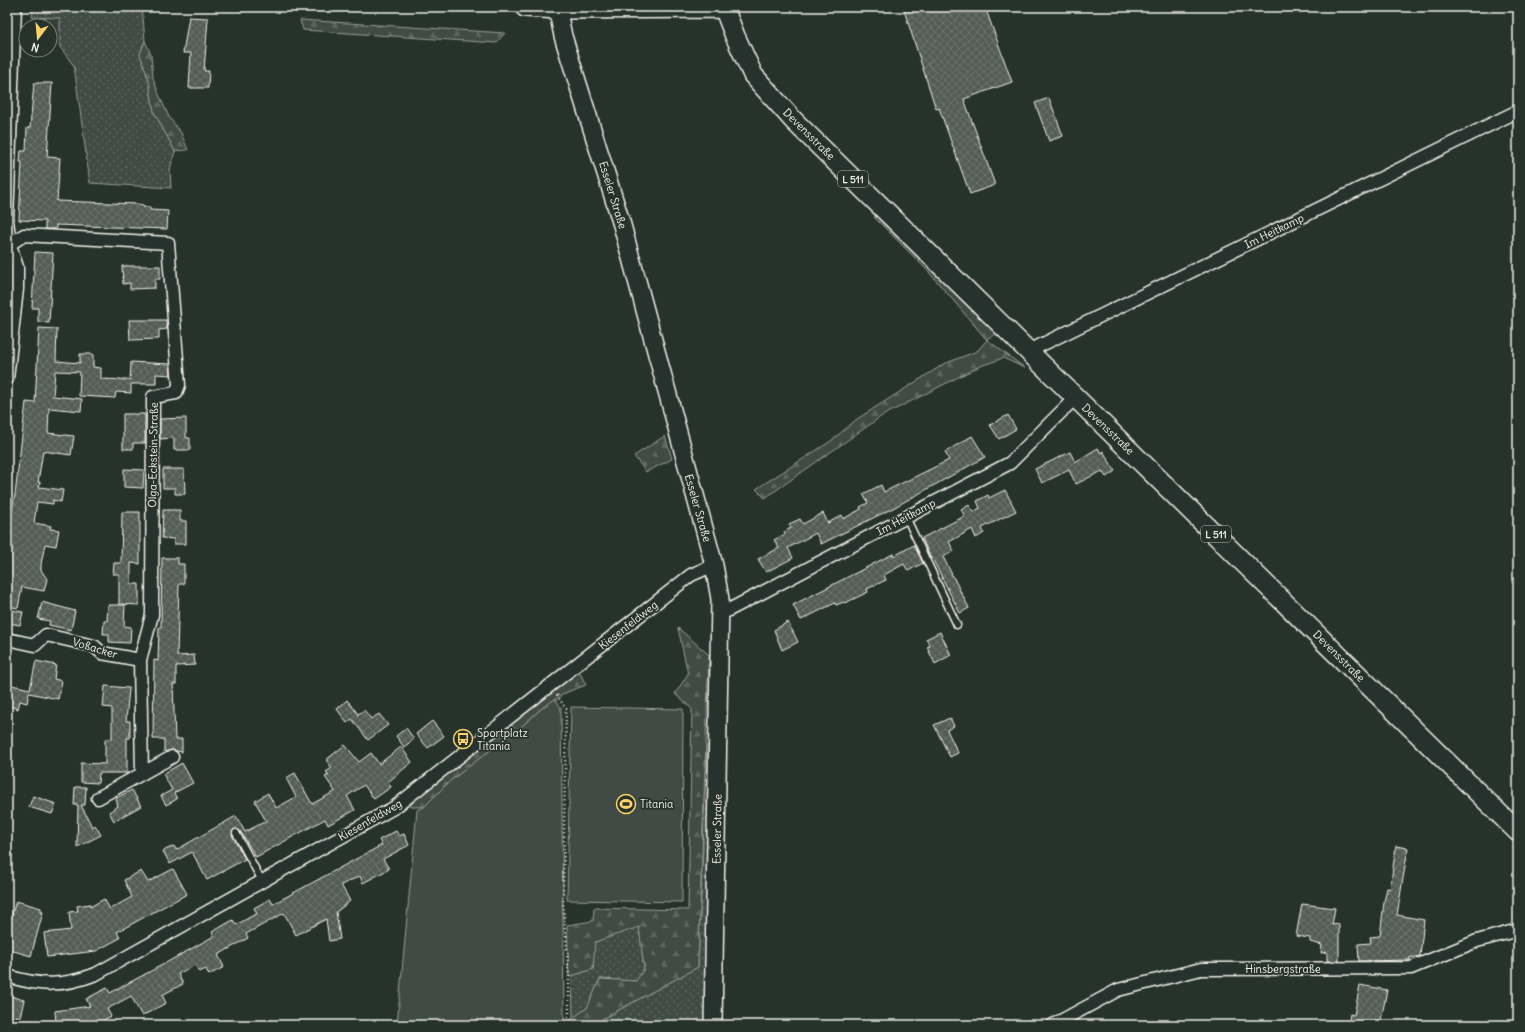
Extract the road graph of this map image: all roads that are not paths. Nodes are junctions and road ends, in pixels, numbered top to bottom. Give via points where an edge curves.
1 (15, 7) edge
2 (525, 7) edge
3 (726, 7) edge
4 (558, 8) edge
5 (1518, 111) edge
6 (8, 245) edge
7 (1029, 351) junction
8 (7, 380) edge
9 (1075, 398) junction
10 (906, 517) junction
11 (714, 565) junction
12 (721, 614) junction
13 (956, 625) dead end
14 (7, 639) edge
15 (140, 660) junction
16 (172, 757) dead end
17 (142, 774) junction
18 (98, 798) dead end
19 (1518, 832) edge
20 (236, 833) dead end
21 (262, 881) junction
22 (1518, 930) edge
23 (7, 976) edge
24 (713, 1025) edge
25 (1053, 1025) edge

1 - 6 street
2 - 4 main road, L 511
3 - 4 main road, L 511
3 - 7 main road, Devensstraße / L 511 via 734,36 753,75 800,126
4 - 11 main road, Esseler Straße via 563,36 622,225
5 - 7 street, Im Heitkamp
6 - 8 street via 17,267 17,289
6 - 15 street, Olga-Eckstein-Straße via 24,235 168,243 179,385 176,393 153,397 152,614
7 - 9 main road, Devensstraße / L 511
9 - 10 street, Im Heitkamp via 1010,462
9 - 19 main road, Devensstraße / L 511
10 - 12 street, Im Heitkamp
10 - 13 lane
11 - 12 main road, Esseler Straße
11 - 21 street, Kiesenfeldweg via 691,575 395,807
12 - 24 main road, Esseler Straße
14 - 15 street, Voßacker via 36,645 46,635 94,646 102,652
15 - 17 street, Olga-Eckstein-Straße
16 - 17 street
17 - 18 street
20 - 21 lane
21 - 23 street, Kiesenfeldweg via 96,974 79,981 58,985 39,984
22 - 25 street, Hinsbergstraße via 1477,941 1411,968 1201,969 1118,990

